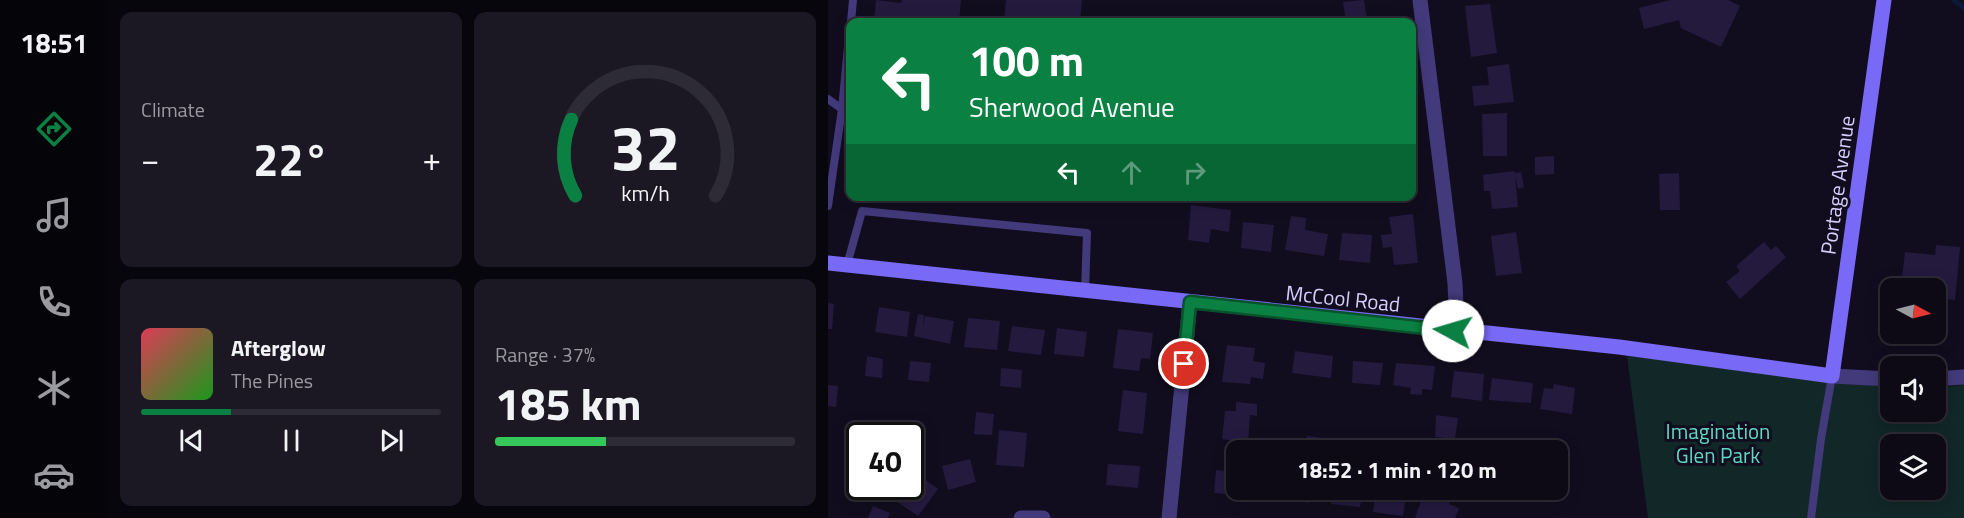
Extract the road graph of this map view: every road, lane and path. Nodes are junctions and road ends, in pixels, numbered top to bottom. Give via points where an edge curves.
1 (853, 0) edge
2 (1420, 0) edge
3 (1884, 0) edge
4 (852, 18) edge
5 (846, 71) edge
6 (828, 99) edge
7 (842, 109) junction
8 (828, 206) edge
9 (828, 263) edge
10 (848, 265) junction
11 (1085, 291) junction
12 (1190, 302) junction
13 (1453, 331) junction
14 (1832, 376) junction
15 (1964, 377) edge
16 (1880, 378) edge
17 (1946, 378) edge
18 (1021, 518) edge
19 (1043, 518) edge
20 (1169, 518) edge
21 (1811, 518) edge

1 - 4 lane
2 - 13 street via 1455,283
3 - 14 street, Portage Avenue
5 - 7 lane
6 - 7 lane
7 - 8 lane
9 - 10 street, McCool Road
10 - 11 street, McCool Road
10 - 11 lane via 862,211 1087,233
11 - 12 street, McCool Road
12 - 13 street, McCool Road
12 - 20 street
13 - 14 street, McCool Road via 1618,347
14 - 16 street, McCool Road
14 - 21 lane
15 - 17 street
18 - 19 street

